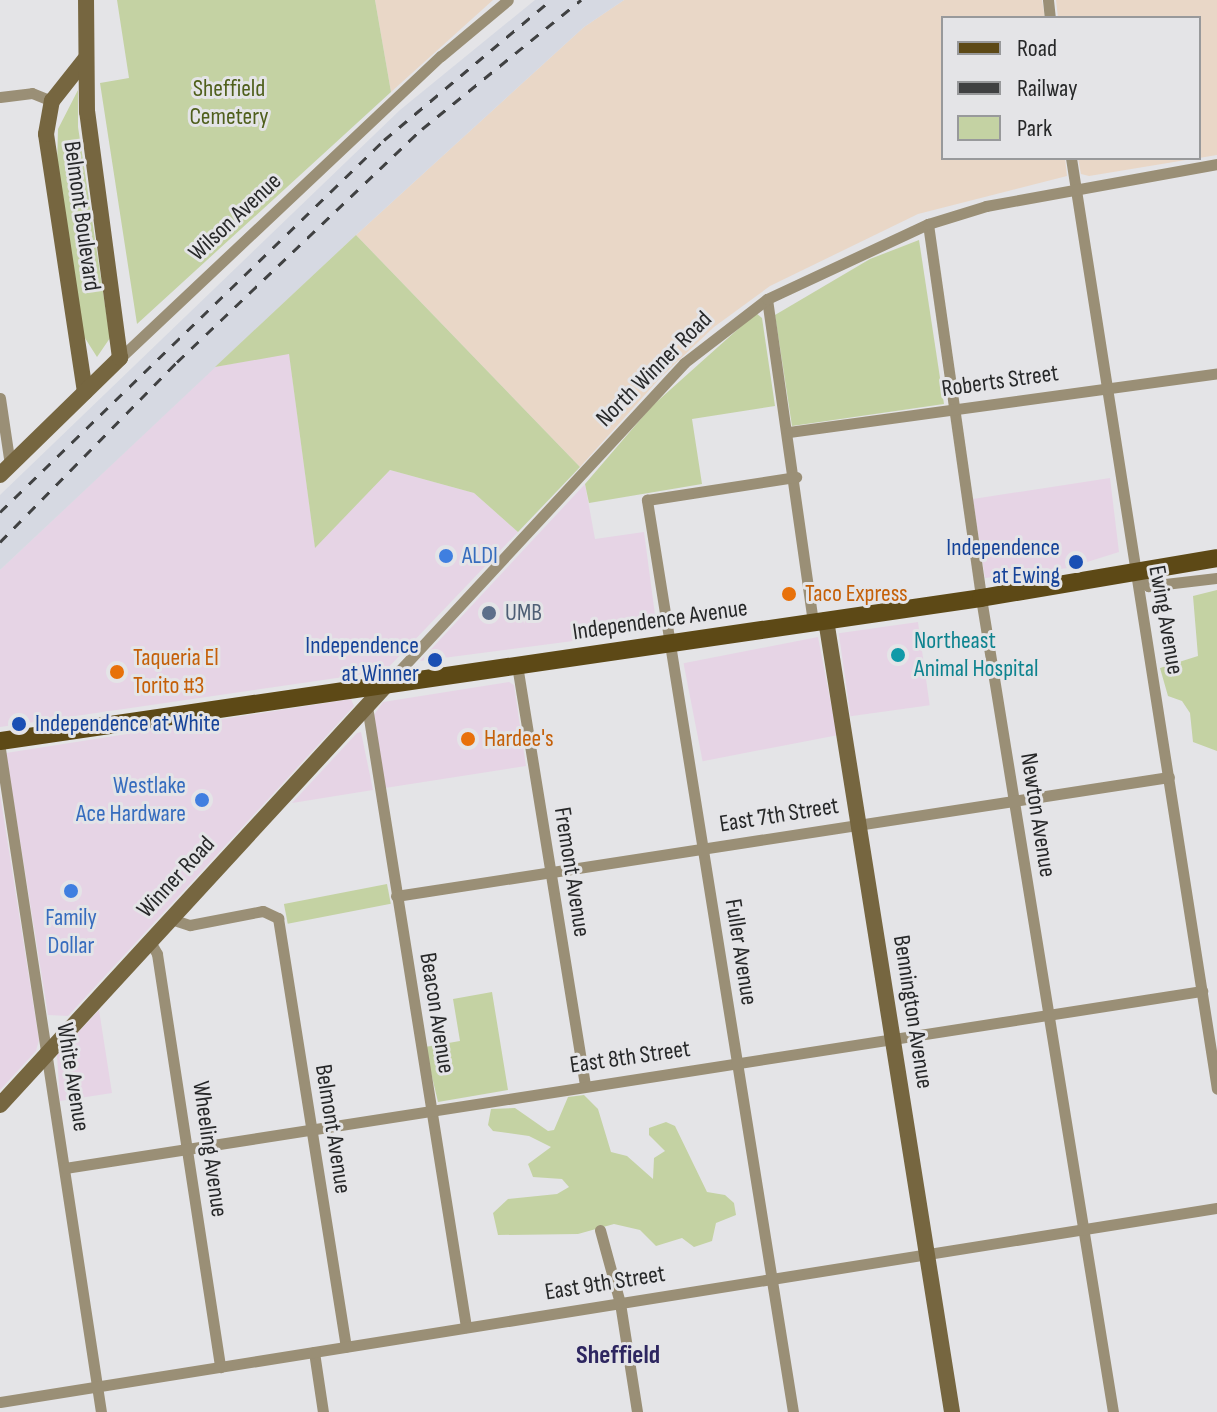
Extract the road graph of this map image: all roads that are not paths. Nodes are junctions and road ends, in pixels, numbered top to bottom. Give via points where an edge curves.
1 (86, 0) edge
2 (508, 0) edge
3 (86, 58) junction
4 (0, 97) edge
5 (52, 101) junction
6 (1071, 160) edge
7 (1217, 164) edge
8 (1076, 188) junction
9 (928, 224) junction
10 (767, 299) junction
11 (120, 358) junction
12 (1217, 373) edge
13 (1109, 388) junction
14 (85, 392) junction
15 (0, 398) edge
16 (952, 410) junction
17 (789, 432) junction
18 (5, 470) edge
19 (796, 477) junction
20 (1217, 558) edge
21 (1135, 570) junction
22 (1217, 578) edge
23 (981, 598) junction
24 (819, 621) junction
25 (669, 644) junction
26 (517, 665) junction
27 (388, 683) junction
28 (367, 706) junction
29 (0, 741) edge
30 (0, 749) edge
31 (1169, 777) junction
32 (1014, 801) junction
33 (859, 825) junction
34 (702, 849) junction
35 (550, 872) junction
36 (396, 896) junction
37 (171, 919) junction
38 (149, 940) junction
39 (1202, 991) junction
40 (1047, 1014) junction
41 (893, 1039) junction
42 (46, 1053) junction
43 (737, 1063) junction
44 (585, 1085) junction
45 (1217, 1089) edge
46 (0, 1105) edge
47 (431, 1110) junction
48 (311, 1130) junction
49 (187, 1150) junction
50 (65, 1168) junction
51 (1217, 1208) edge
52 (1084, 1229) junction
53 (600, 1230) dead end
54 (927, 1254) junction
55 (772, 1279) junction
56 (620, 1303) junction
57 (466, 1327) junction
58 (346, 1347) junction
59 (314, 1352) junction
60 (220, 1367) junction
61 (97, 1386) junction
62 (0, 1402) edge
63 (101, 1412) edge
64 (323, 1412) edge
65 (637, 1412) edge
66 (793, 1412) edge
67 (952, 1412) edge
68 (1113, 1412) edge

1 - 3 main road, Belmont Boulevard
2 - 11 street, Wilson Avenue via 441,56
3 - 5 main road
3 - 11 main road, Belmont Boulevard via 87,112
4 - 5 street via 32,93
5 - 14 main road, Belmont Boulevard via 48,158
6 - 8 street, Ewing Avenue
7 - 8 street, North Winner Road
8 - 9 street, North Winner Road
8 - 13 street, Ewing Avenue
9 - 10 street, North Winner Road
9 - 16 street, Newton Avenue
10 - 17 street, Bennington Avenue
10 - 27 street, North Winner Road via 684,363
11 - 14 main road, Wilson Avenue
12 - 13 street, Roberts Street
13 - 16 street, Roberts Street
13 - 21 street, Ewing Avenue
14 - 18 main road, Wilson Avenue
15 - 18 street
16 - 17 street, Roberts Street
16 - 23 street, Newton Avenue
17 - 19 street, Bennington Avenue
19 - 24 street, Bennington Avenue
19 - 25 street, Fuller Avenue via 647,500
20 - 21 main road, Independence Avenue
21 - 22 street via 1148,586
21 - 23 main road, Independence Avenue
21 - 31 street, Ewing Avenue
23 - 24 main road, Independence Avenue
23 - 32 street, Newton Avenue
24 - 25 main road, Independence Avenue
24 - 33 main road, Bennington Avenue
25 - 26 main road, Independence Avenue
25 - 34 street, Fuller Avenue
26 - 27 main road, Independence Avenue
26 - 35 street, Fremont Avenue
27 - 28 main road, Winner Road
27 - 29 main road, Independence Avenue
28 - 36 street, Beacon Avenue
28 - 37 main road, Winner Road
30 - 42 street, White Avenue
31 - 32 street, East 7th Street
31 - 39 street, Ewing Avenue
32 - 33 street, East 7th Street
32 - 40 street, Newton Avenue
33 - 34 street, East 7th Street
33 - 41 main road, Bennington Avenue
34 - 35 street, East 7th Street
34 - 43 street, Fuller Avenue
35 - 36 street, East 7th Street
35 - 44 street, Fremont Avenue
36 - 47 street, Beacon Avenue
37 - 38 main road, Winner Road
37 - 48 street, Belmont Avenue via 190,925 263,911 278,918
38 - 42 main road, Winner Road
38 - 49 street, Wheeling Avenue via 157,954
39 - 40 street, East 8th Street
39 - 45 street, Ewing Avenue
40 - 41 street, East 8th Street
40 - 52 street, Newton Avenue
41 - 43 street, East 8th Street
41 - 54 main road, Bennington Avenue
42 - 46 main road, Winner Road
42 - 50 street, White Avenue
43 - 44 street, East 8th Street
43 - 55 street, Fuller Avenue
44 - 47 street, East 8th Street
47 - 48 street, East 8th Street
47 - 57 street, Beacon Avenue
48 - 49 street, East 8th Street
48 - 58 street, Belmont Avenue
49 - 50 street, East 8th Street
49 - 60 street, Wheeling Avenue
50 - 61 street, White Avenue
51 - 52 street, East 9th Street
52 - 54 street, East 9th Street
52 - 68 street, Newton Avenue
53 - 56 street
54 - 55 street, East 9th Street
54 - 67 main road, Bennington Avenue
55 - 56 street, East 9th Street
55 - 66 street, Fuller Avenue
56 - 57 street, East 9th Street
56 - 65 street
57 - 58 street, East 9th Street
58 - 59 street, East 9th Street
59 - 60 street, East 9th Street
59 - 64 street
60 - 61 street, East 9th Street
61 - 62 street, East 9th Street
61 - 63 street, White Avenue

